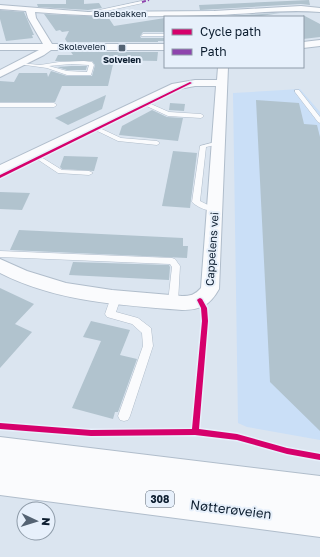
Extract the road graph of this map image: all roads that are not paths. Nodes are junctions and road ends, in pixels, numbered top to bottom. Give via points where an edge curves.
1 (142, 2) dead end
2 (0, 8) edge
3 (319, 8) edge
4 (30, 10) junction
5 (88, 14) junction
6 (142, 35) dead end
7 (164, 35) edge
8 (320, 43) edge
9 (304, 45) edge
10 (0, 47) edge
11 (49, 47) junction
12 (164, 47) edge
13 (20, 64) junction
14 (40, 66) junction
15 (0, 74) edge
16 (222, 75) edge
17 (297, 91) dead end
18 (142, 102) junction
19 (0, 105) edge
20 (54, 105) dead end
21 (201, 116) dead end
22 (320, 121) edge
23 (91, 126) junction
24 (157, 142) dead end
25 (33, 154) junction
26 (0, 170) edge
27 (89, 173) dead end
28 (0, 254) edge
29 (0, 265) edge
30 (116, 297) junction
31 (173, 302) junction
32 (124, 416) dead end
33 (0, 452) edge
34 (0, 479) edge
35 (320, 492) edge
36 (320, 520) edge

1 - 5 lane, Banebakken
2 - 4 street, Banebakken
3 - 5 street, Banebakken via 214,13
4 - 5 street, Banebakken
4 - 11 street
6 - 7 lane
8 - 9 street
10 - 11 street, Skoleveien
11 - 12 street, Skoleveien
11 - 13 street
13 - 14 lane
13 - 15 street
14 - 14 lane via 67,73 89,74 92,65 79,63
16 - 18 street via 179,85
16 - 31 street, Cappelens vei via 210,289 206,296 193,303
17 - 22 lane
18 - 21 lane via 168,114
18 - 23 street
19 - 20 lane
23 - 24 lane via 120,140
23 - 25 street
25 - 26 street
25 - 27 lane via 60,172
28 - 31 lane via 172,262 176,266
29 - 30 street, Cappelens vei via 47,286
30 - 31 street, Cappelens vei
30 - 32 lane via 110,314 135,321 147,331 148,346
33 - 35 main road
34 - 36 main road, Nøtterøveien / 308

